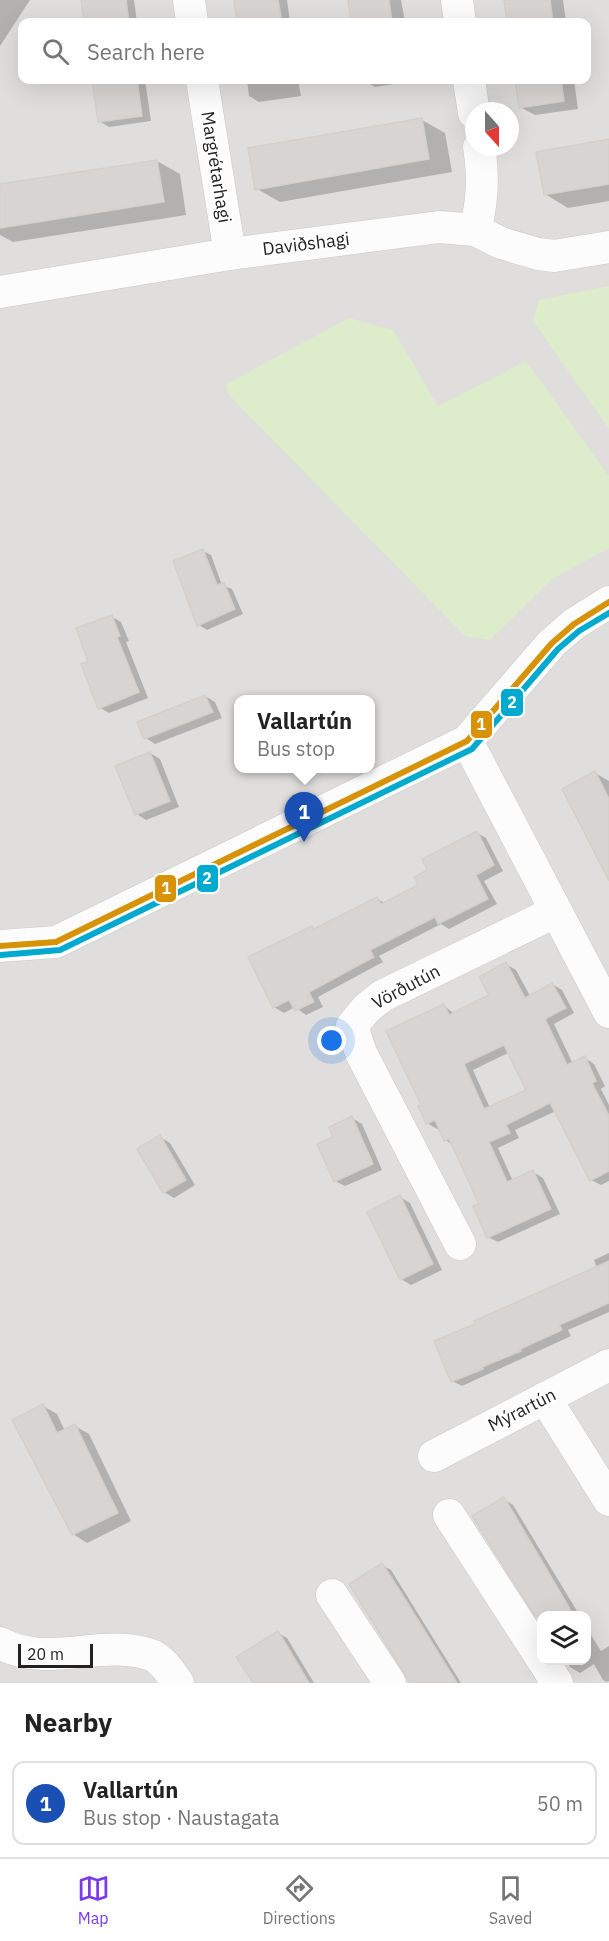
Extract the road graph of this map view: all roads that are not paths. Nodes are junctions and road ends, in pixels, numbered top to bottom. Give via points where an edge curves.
1 (189, 0) edge
2 (457, 0) edge
3 (191, 18) edge
4 (459, 18) edge
5 (203, 84) edge
6 (470, 84) edge
7 (472, 102) edge
8 (480, 156) edge
9 (475, 230) junction
10 (609, 247) edge
11 (230, 254) junction
12 (0, 292) edge
13 (609, 602) edge
14 (467, 741) junction
15 (555, 912) junction
16 (0, 946) edge
17 (609, 1012) edge
18 (460, 1244) dead end
19 (609, 1365) edge
20 (545, 1398) junction
21 (434, 1456) dead end
22 (609, 1500) edge
23 (449, 1515) dead end
24 (332, 1595) dead end
25 (0, 1643) edge
26 (537, 1652) edge
27 (545, 1665) edge
28 (178, 1683) edge
29 (390, 1683) edge
30 (557, 1683) edge

1 - 3 street
2 - 4 street
5 - 11 street, Margrétarhagi
6 - 7 street
8 - 9 street via 483,186
9 - 10 street, Daviðshagi via 538,254 554,256
9 - 11 street, Daviðshagi via 439,227
11 - 12 street, Daviðshagi
13 - 14 street via 573,624 552,643
14 - 15 street
14 - 16 street via 57,942
15 - 17 street
15 - 18 street, Vörðutún via 381,996 352,1026 361,1053
19 - 20 street, Mýrartún
20 - 21 street, Mýrartún
20 - 22 street
23 - 26 street
24 - 29 street
25 - 28 street via 12,1650 41,1654 123,1650 150,1654
27 - 30 street

